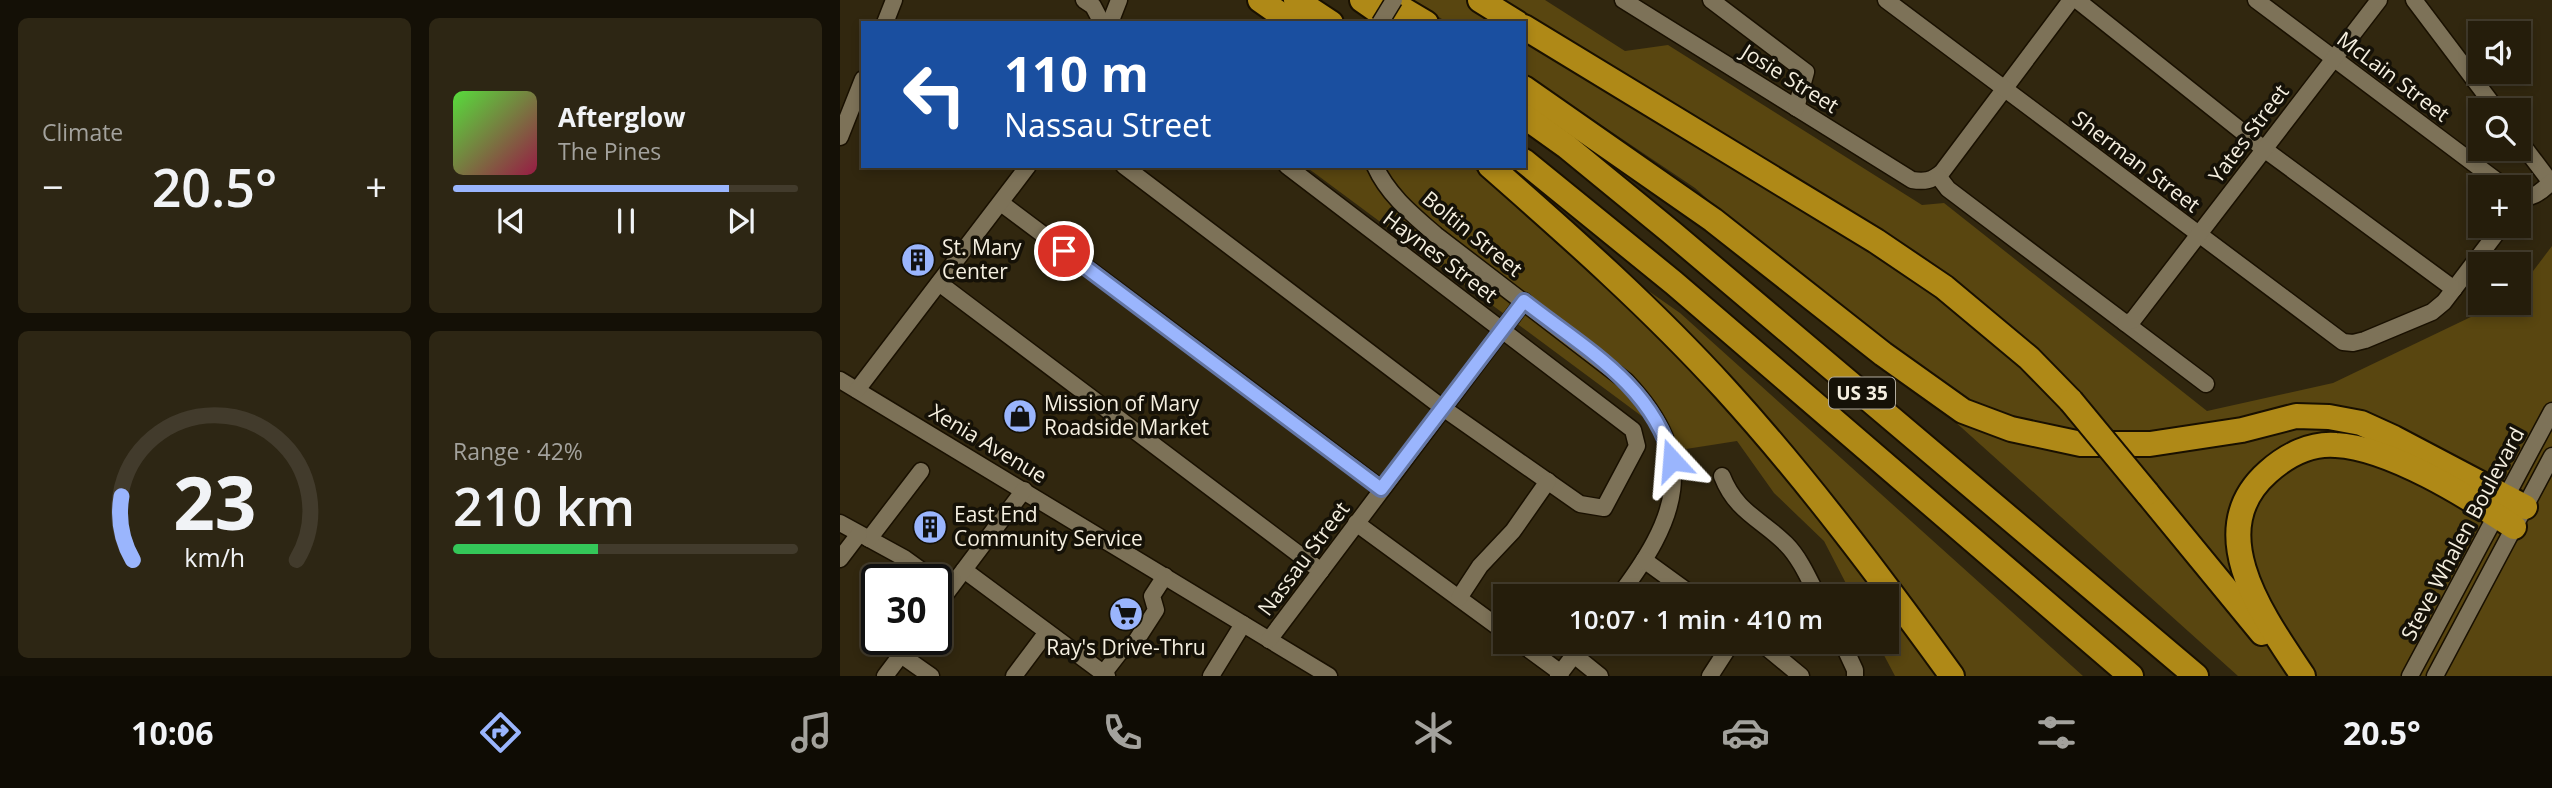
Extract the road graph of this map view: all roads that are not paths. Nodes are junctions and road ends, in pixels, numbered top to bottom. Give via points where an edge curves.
1 (894, 0) edge
2 (1084, 0) edge
3 (1260, 0) edge
4 (1296, 0) edge
5 (1362, 0) edge
6 (1387, 0) edge
7 (1394, 0) edge
8 (1480, 0) edge
9 (1623, 0) edge
10 (1711, 0) edge
11 (1886, 0) edge
12 (2071, 0) edge
13 (2077, 0) edge
14 (2256, 0) edge
15 (2379, 0) edge
16 (2414, 0) edge
17 (1119, 1) edge
18 (1649, 7) edge
19 (886, 21) edge
20 (1101, 21) edge
21 (1111, 21) edge
22 (1290, 21) edge
23 (1328, 21) edge
24 (1381, 21) edge
25 (1392, 21) edge
26 (1423, 21) edge
27 (1514, 21) edge
28 (1526, 28) edge
29 (2333, 58) junction
30 (861, 84) edge
31 (1526, 89) edge
32 (2005, 90) junction
33 (2488, 98) edge
34 (1796, 108) junction
35 (1526, 117) edge
36 (840, 137) edge
37 (2264, 149) junction
38 (2531, 156) edge
39 (1526, 162) edge
40 (1027, 168) edge
41 (1127, 168) edge
42 (1290, 168) edge
43 (1376, 168) edge
44 (1492, 168) edge
45 (2489, 175) edge
46 (1938, 176) junction
47 (2551, 183) edge
48 (2531, 197) edge
49 (1001, 203) junction
50 (2198, 235) junction
51 (2493, 238) edge
52 (939, 283) junction
53 (2454, 289) junction
54 (1524, 301) junction
55 (2125, 323) junction
56 (1502, 329) junction
57 (840, 381) edge
58 (2206, 384) dead end
59 (857, 390) junction
60 (1443, 408) junction
61 (2552, 411) edge
62 (2552, 456) edge
63 (921, 471) dead end
64 (1722, 476) dead end
65 (1548, 481) junction
66 (1381, 489) junction
67 (1024, 490) junction
68 (2510, 511) junction
69 (840, 523) edge
70 (1356, 523) junction
71 (864, 536) junction
72 (840, 559) edge
73 (1644, 560) junction
74 (912, 564) edge
75 (964, 570) junction
76 (1321, 571) junction
77 (1164, 576) junction
78 (952, 577) edge
79 (1627, 584) edge
80 (1677, 584) edge
81 (1811, 584) edge
82 (1459, 598) junction
83 (1493, 623) edge
84 (1243, 624) junction
85 (1047, 632) junction
86 (1269, 640) junction
87 (1534, 654) edge
88 (1575, 654) edge
89 (1583, 654) edge
90 (1724, 654) edge
91 (1774, 654) edge
92 (1848, 654) edge
93 (900, 655) edge
94 (902, 655) edge
95 (1098, 673) edge
96 (1560, 674) edge
97 (885, 676) edge
98 (931, 676) edge
99 (1014, 676) edge
100 (1211, 676) edge
101 (1329, 676) edge
102 (1600, 676) edge
103 (1710, 676) edge
104 (1801, 676) edge
105 (1855, 676) edge
106 (1952, 676) edge
107 (2131, 676) edge
108 (2196, 676) edge
109 (2301, 676) edge
110 (2410, 676) edge
111 (2435, 676) edge

1 - 19 street
2 - 20 street
3 - 22 highway
4 - 23 highway
5 - 25 highway
6 - 26 highway
7 - 24 street, bridge
8 - 27 highway
9 - 18 street, Josie Street
10 - 34 street via 1806,72
11 - 32 street, Sherman Street
12 - 32 street
13 - 37 street
14 - 29 street, McLain Street
15 - 29 street, Yates Street
16 - 33 street
17 - 21 street
18 - 34 street, Josie Street
28 - 109 highway, bridge via 1876,241 1944,287 2029,358 2071,401
29 - 37 street, Yates Street
29 - 45 street, McLain Street
30 - 36 street
31 - 68 highway via 1713,220 1963,411 2011,429 2081,444 2150,444 2242,430 2296,416 2329,417 2361,423
32 - 46 street
32 - 50 street, Sherman Street
34 - 46 street, Josie Street via 1912,180
35 - 108 highway, US 35 via 1671,232
37 - 50 street, Yates Street
37 - 53 street
38 - 47 street
39 - 107 highway, US 35
40 - 49 street
41 - 60 street
42 - 56 street, Haynes Street
43 - 54 street, Boltin Street via 1409,211
44 - 106 highway via 1724,388 1799,475
46 - 55 street via 1948,189
47 - 48 street
49 - 52 street
49 - 66 street
50 - 53 street, Sherman Street via 2336,339 2353,343 2432,312
50 - 55 street, Yates Street via 2133,320
51 - 53 street
52 - 59 street
52 - 76 street
54 - 56 street, Nassau Street
54 - 73 street, Boltin Street via 1626,381 1643,399 1667,440 1672,460 1670,504
55 - 58 street
56 - 60 street, Nassau Street
56 - 65 street, Haynes Street via 1633,430 1637,446 1604,508 1580,504
57 - 59 street, Xenia Avenue
59 - 67 street, Xenia Avenue
60 - 65 street
60 - 66 street, Nassau Street
61 - 68 street, Steve Whalen Boulevard
62 - 68 street, Steve Whalen Boulevard
63 - 71 street
64 - 81 street via 1744,512 1794,553
65 - 82 street
66 - 70 street, Nassau Street
67 - 75 street
67 - 77 street, Xenia Avenue
68 - 109 highway via 2362,449 2310,447 2283,459 2247,499 2238,525 2238,551 2267,622
68 - 110 street, Steve Whalen Boulevard
68 - 111 street, Steve Whalen Boulevard
69 - 71 street
70 - 76 street, Nassau Street
70 - 82 street
71 - 72 street
71 - 74 street
73 - 79 street, Boltin Street
73 - 80 street
75 - 78 street
75 - 85 street
76 - 86 street, Nassau Street
77 - 84 street, Xenia Avenue
77 - 95 street via 1152,596 1156,610 1134,644
82 - 83 street
84 - 86 street, Xenia Avenue
84 - 100 street, Nassau Street
85 - 95 street
85 - 99 street
86 - 101 street, Xenia Avenue
87 - 96 street
88 - 96 street
89 - 102 street
90 - 103 street
91 - 104 street
92 - 105 street
93 - 97 street
94 - 98 street

